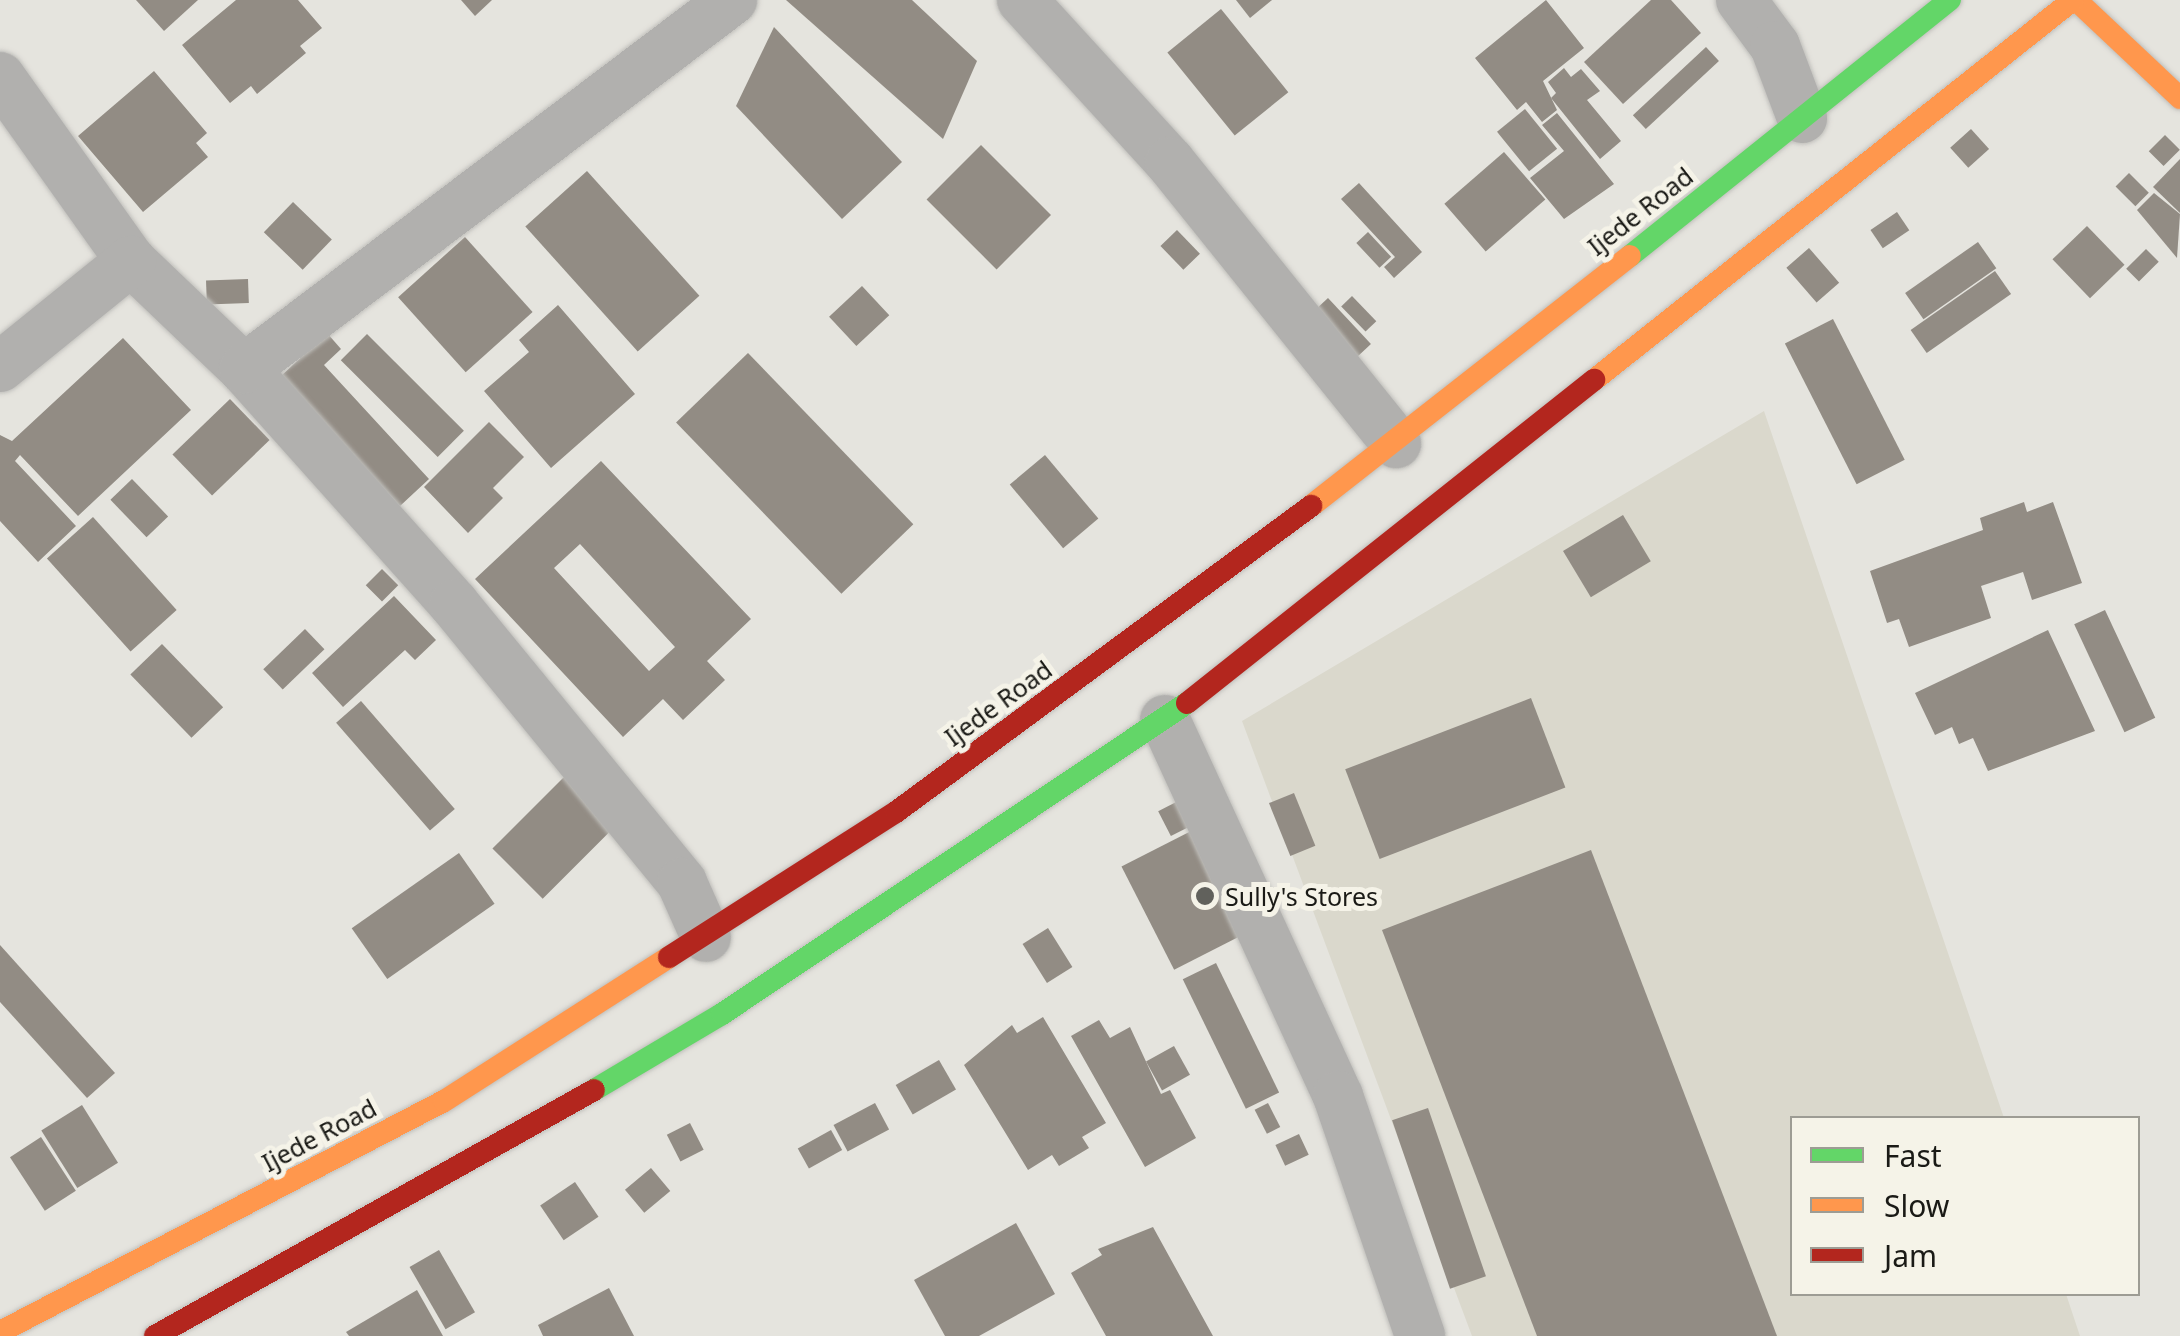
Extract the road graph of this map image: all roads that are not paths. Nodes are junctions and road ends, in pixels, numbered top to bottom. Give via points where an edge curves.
1 (732, 0) edge
2 (1022, 0) edge
3 (1741, 0) edge
4 (1950, 0) edge
5 (2074, 0) edge
6 (0, 77) edge
7 (2180, 98) edge
8 (1802, 118) junction
9 (131, 261) junction
10 (0, 367) edge
11 (244, 369) junction
12 (1396, 442) junction
13 (1165, 720) junction
14 (706, 937) junction
15 (0, 1332) edge
16 (155, 1336) edge
17 (1420, 1336) edge

1 - 11 street
2 - 12 street via 1170,162
3 - 8 street via 1774,46
4 - 8 main road, Ijede Road
5 - 7 main road
5 - 13 main road
6 - 9 street
8 - 12 main road, Ijede Road
9 - 10 street
9 - 11 street
11 - 14 street via 454,604 682,882
12 - 14 main road, Ijede Road via 896,812
13 - 16 main road via 722,1014 416,1196
13 - 17 street via 1338,1096
14 - 15 main road, Ijede Road via 444,1101

